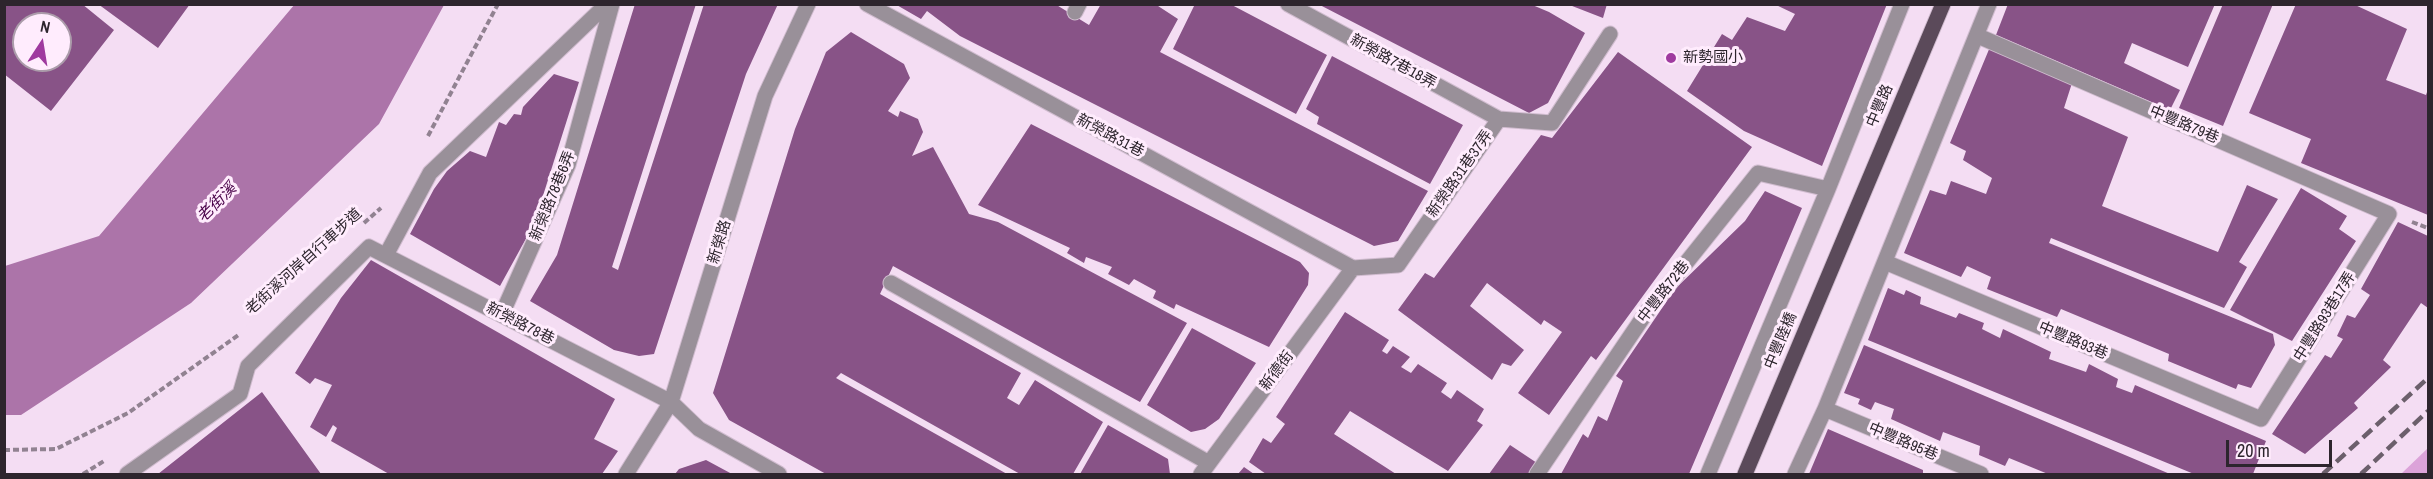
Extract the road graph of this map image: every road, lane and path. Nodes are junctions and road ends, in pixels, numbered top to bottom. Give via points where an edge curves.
1 (498, 4) edge
2 (607, 4) edge
3 (612, 4) edge
4 (808, 4) edge
5 (867, 4) edge
6 (1288, 4) edge
7 (1902, 4) edge
8 (1943, 4) edge
9 (1989, 4) edge
10 (1610, 34) dead end
11 (1978, 36) junction
12 (1498, 119) junction
13 (425, 142) dead end
14 (1828, 189) junction
15 (388, 202) dead end
16 (2389, 214) joint
17 (1850, 221) joint
18 (363, 223) dead end
19 (386, 255) junction
20 (1885, 262) junction
21 (1353, 268) junction
22 (891, 283) dead end
23 (502, 314) junction
24 (249, 327) dead end
25 (671, 402) junction
26 (1825, 409) junction
27 (2261, 419) joint
28 (4, 450) edge
29 (1205, 469) edge
30 (127, 474) edge
31 (626, 474) edge
32 (778, 474) edge
33 (1537, 474) edge
34 (1708, 474) edge
35 (1745, 474) edge
36 (1795, 474) edge
37 (1982, 474) edge

1 - 13 path
2 - 19 street via 430,173
3 - 23 street, 新榮路78巷6弄 via 568,165
4 - 25 street, 新榮路 via 765,96
5 - 21 street, 新榮路31巷
6 - 12 street, 新榮路7巷18弄
7 - 14 street
8 - 17 main road, 中豐路
9 - 11 street
10 - 12 street, 新榮路31巷37弄 via 1552,123
11 - 16 street, 中豐路79巷
11 - 20 street
12 - 21 street, 新榮路31巷37弄 via 1398,265
14 - 33 street, 中豐路72巷 via 1758,173 1646,313
14 - 34 street
15 - 18 path, 老街溪河岸自行車步道
16 - 27 street, 中豐路93巷17弄
17 - 35 main road, 中豐陸橋
19 - 23 street, 新榮路78巷
19 - 30 street, 新榮路78巷 via 369,247 248,366 240,394
20 - 26 street
20 - 27 street, 中豐路93巷
21 - 29 street, 新德街
22 - 29 street
23 - 25 street, 新榮路78巷
24 - 28 path, 老街溪河岸自行車步道 via 128,413 56,449
25 - 31 street, 新榮路
25 - 32 street, 新榮路78巷 via 699,429
26 - 36 street
26 - 37 street, 中豐路95巷

